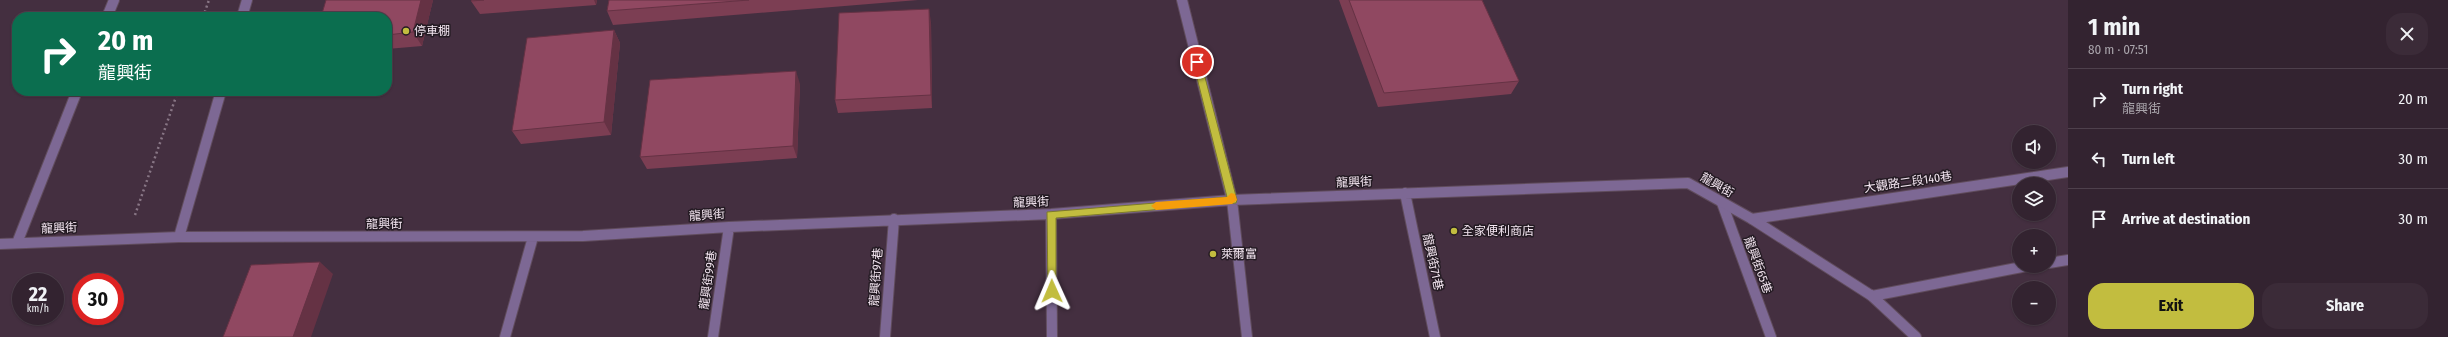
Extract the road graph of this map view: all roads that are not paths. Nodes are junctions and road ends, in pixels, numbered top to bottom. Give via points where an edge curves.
1 (114, 0) edge
2 (247, 0) edge
3 (1182, 0) edge
4 (109, 12) edge
5 (243, 12) edge
6 (75, 96) edge
7 (220, 96) edge
8 (2068, 172) edge
9 (1405, 193) junction
10 (1232, 200) junction
11 (1722, 203) junction
12 (1051, 214) junction
13 (894, 219) junction
14 (1752, 219) junction
15 (728, 227) junction
16 (179, 237) junction
17 (532, 237) junction
18 (17, 243) junction
19 (0, 244) edge
20 (2068, 260) edge
21 (2056, 262) edge
22 (2012, 269) edge
23 (1872, 296) junction
24 (505, 337) edge
25 (713, 337) edge
26 (885, 337) edge
27 (1052, 337) edge
28 (1247, 337) edge
29 (1435, 337) edge
30 (1771, 337) edge
31 (1916, 337) edge

1 - 4 street
2 - 5 street
3 - 10 street
6 - 18 street
7 - 16 street
8 - 14 street, 大觀路二段140巷
9 - 10 street, 龍興街
9 - 11 street, 龍興街 via 1688,183
9 - 29 street, 龍興街71巷
10 - 12 street, 龍興街
10 - 28 street
11 - 14 street, 龍興街
11 - 30 street, 龍興街65巷
12 - 13 street, 龍興街
12 - 27 street
13 - 15 street, 龍興街
13 - 26 street, 龍興街97巷
14 - 23 street, 龍興街
15 - 17 street, 龍興街
15 - 25 street, 龍興街99巷
16 - 17 street, 龍興街
16 - 18 street, 龍興街
17 - 24 street
18 - 19 street, 龍興街
20 - 21 street
22 - 23 street
23 - 31 street, 龍興街

